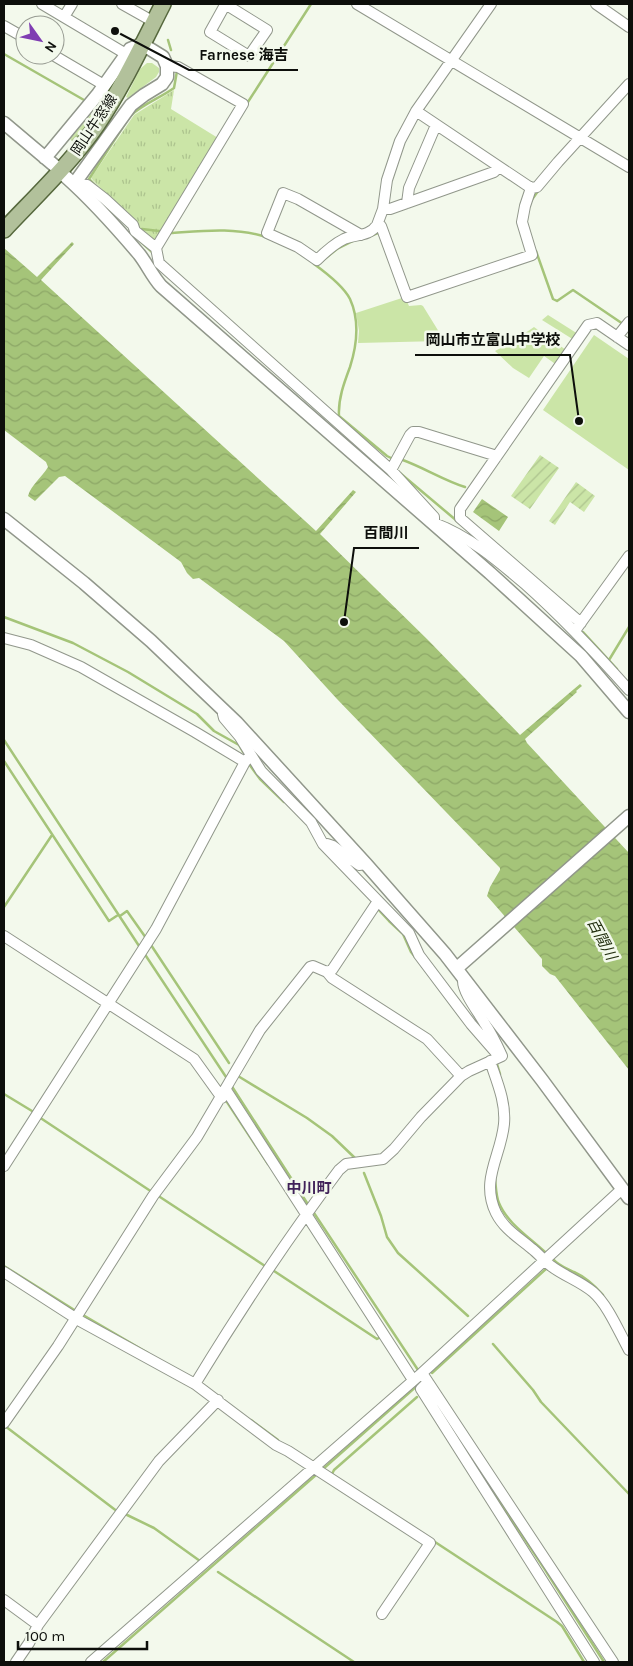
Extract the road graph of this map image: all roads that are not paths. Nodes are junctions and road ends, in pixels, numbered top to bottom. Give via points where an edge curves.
1 (42, 4) edge
2 (72, 4) edge
3 (122, 4) edge
4 (163, 4) edge
5 (225, 4) edge
6 (357, 4) edge
7 (491, 4) edge
8 (596, 4) edge
9 (61, 15) edge
10 (65, 15) edge
11 (65, 18) edge
12 (154, 22) junction
13 (4, 26) edge
14 (629, 27) edge
15 (15, 32) edge
16 (142, 44) junction
17 (126, 54) junction
18 (451, 60) junction
19 (65, 62) edge
20 (167, 66) junction
21 (629, 84) edge
22 (104, 85) junction
23 (416, 111) junction
24 (4, 123) edge
25 (436, 125) junction
26 (580, 137) junction
27 (499, 167) junction
28 (629, 167) edge
29 (70, 180) junction
30 (531, 188) junction
31 (407, 203) junction
32 (385, 209) junction
33 (377, 225) junction
34 (4, 230) edge
35 (361, 235) junction
36 (156, 248) junction
37 (629, 322) edge
38 (617, 337) junction
39 (629, 345) edge
40 (497, 456) junction
41 (392, 470) junction
42 (4, 519) edge
43 (434, 523) junction
44 (498, 556) junction
45 (629, 556) edge
46 (578, 627) junction
47 (4, 638) edge
48 (629, 690) edge
49 (221, 707) junction
50 (629, 712) edge
51 (248, 758) junction
52 (629, 816) edge
53 (323, 844) junction
54 (366, 864) junction
55 (376, 904) junction
56 (4, 936) edge
57 (327, 972) junction
58 (460, 972) junction
59 (109, 1004) junction
60 (500, 1057) junction
61 (490, 1061) junction
62 (461, 1076) junction
63 (227, 1088) junction
64 (4, 1166) edge
65 (626, 1193) edge
66 (307, 1212) junction
67 (548, 1264) junction
68 (4, 1272) edge
69 (76, 1318) junction
70 (629, 1350) edge
71 (425, 1377) junction
72 (413, 1380) junction
73 (195, 1384) junction
74 (218, 1400) junction
75 (4, 1423) edge
76 (318, 1470) junction
77 (4, 1600) edge
78 (382, 1614) dead end
79 (38, 1625) junction
80 (97, 1660) edge
81 (16, 1662) edge
82 (594, 1662) edge
83 (613, 1662) edge

1 - 9 street
2 - 10 street
3 - 12 street
4 - 12 main road, 岡山牛窓線
5 - 5 street via 210,32 249,56 267,30
6 - 18 street
7 - 18 street
8 - 14 street
11 - 17 street
12 - 16 main road, 岡山牛窓線
13 - 15 street
16 - 17 street
16 - 20 street via 163,58
16 - 34 main road, 岡山牛窓線 via 98,124 78,151
17 - 22 street
18 - 23 street
18 - 26 street
19 - 22 street
20 - 29 street via 165,80 131,105
20 - 36 street via 178,67 243,104
21 - 26 street
22 - 24 street via 50,162
23 - 25 street
23 - 32 street via 400,141 387,180
25 - 27 street
25 - 31 street via 409,188
26 - 28 street
26 - 30 street via 537,187
27 - 30 street
27 - 31 street via 494,172
29 - 36 street via 87,185 105,199
29 - 43 street via 140,255 161,286
30 - 33 street via 522,222 532,255 407,297
31 - 32 street
32 - 33 street
33 - 35 street
35 - 35 street via 344,238 317,260 267,233 283,193
36 - 41 street via 159,263
37 - 38 street
38 - 39 street
38 - 40 street via 597,323 588,326
40 - 41 street via 413,432
40 - 44 street via 460,509 460,518
41 - 43 street via 434,517
42 - 49 street via 125,617
43 - 44 street
43 - 50 street via 581,656
44 - 46 street
45 - 46 street
46 - 48 street
47 - 51 street via 30,645 81,667 195,732
49 - 51 street via 224,718 240,737
49 - 54 street
51 - 53 street via 311,822
51 - 59 street via 182,882
52 - 58 street via 469,956
53 - 54 street via 334,846 359,865
53 - 55 street
54 - 58 street
55 - 57 street via 332,970
55 - 60 street via 409,933 419,955 470,1024
56 - 59 street
57 - 62 street via 427,1039
57 - 63 street via 310,967 260,1030
58 - 60 street via 467,993
58 - 65 street
59 - 63 street via 194,1059
59 - 64 street
60 - 61 street
61 - 62 street
61 - 67 street via 504,1103 501,1138 490,1175 492,1200 504,1226
62 - 66 street via 383,1159 346,1164
63 - 66 street
63 - 69 street via 198,1137 153,1196
65 - 67 street
66 - 72 street
66 - 73 street
67 - 70 street via 595,1293
67 - 71 street
68 - 69 street
69 - 73 street
69 - 75 street
71 - 72 street
71 - 82 street via 421,1389
71 - 83 street
72 - 76 street
73 - 74 street
74 - 76 street via 276,1445
74 - 79 street via 159,1461
76 - 78 street via 430,1543
76 - 80 street
77 - 79 street
79 - 81 street

